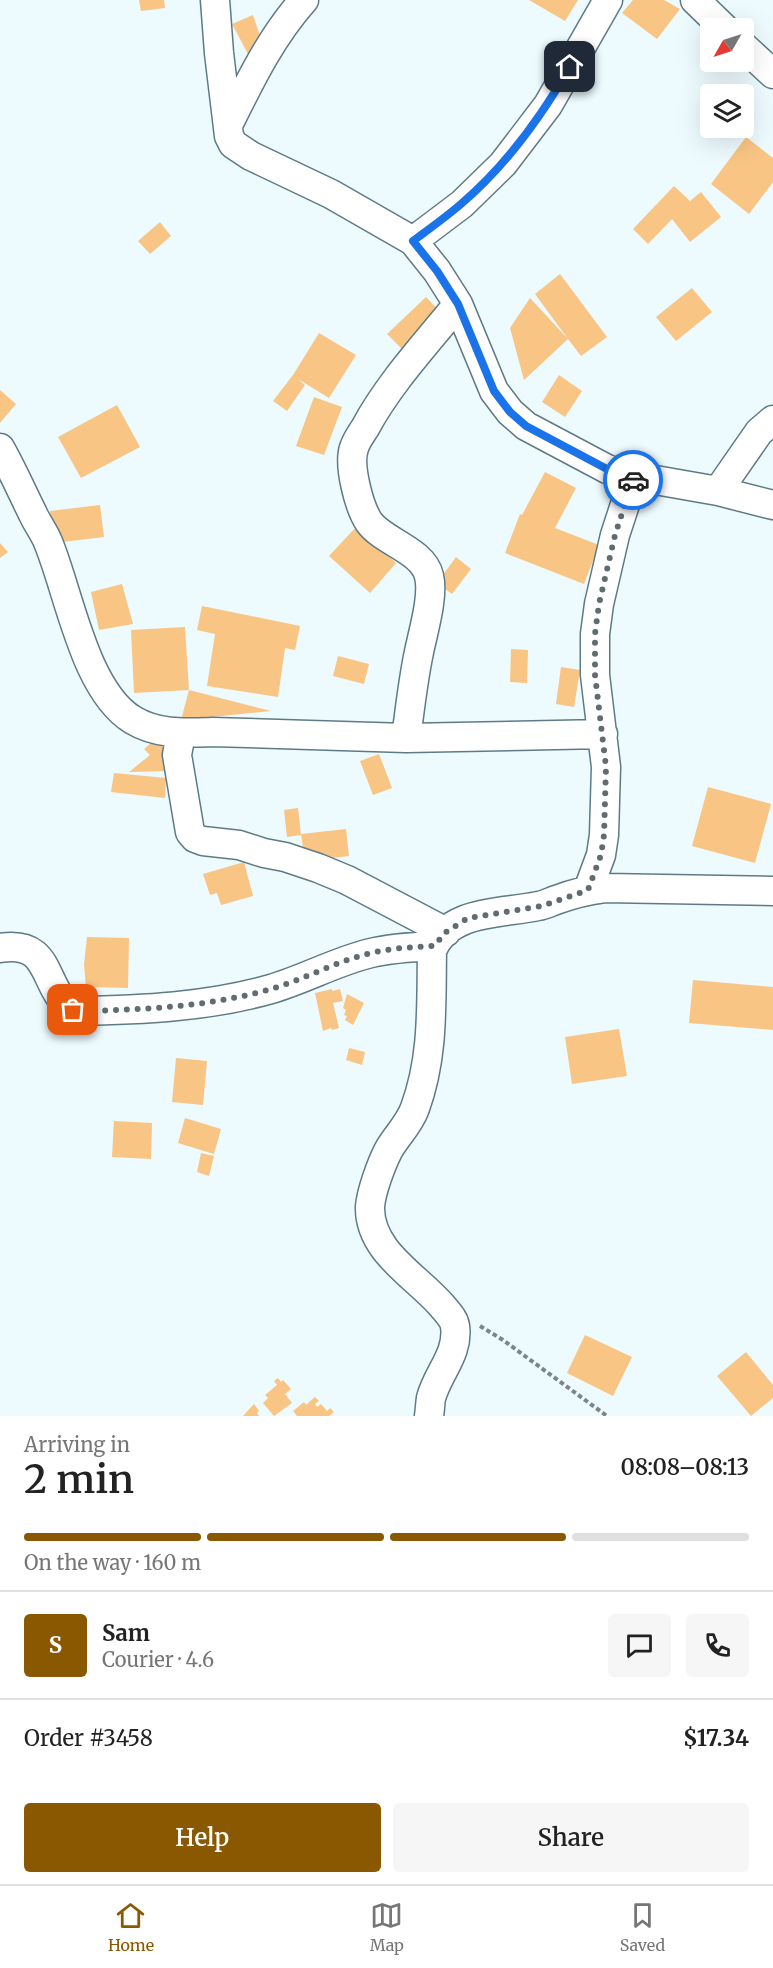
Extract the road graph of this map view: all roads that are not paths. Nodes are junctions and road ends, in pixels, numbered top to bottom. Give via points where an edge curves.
1 (215, 0) edge
2 (304, 0) edge
3 (608, 0) edge
4 (695, 0) edge
5 (714, 18) edge
6 (754, 56) edge
7 (773, 74) edge
8 (228, 125) junction
9 (413, 241) junction
10 (458, 304) junction
11 (773, 420) edge
12 (0, 448) edge
13 (634, 477) junction
14 (718, 491) junction
15 (773, 505) edge
16 (181, 733) junction
17 (603, 734) junction
18 (406, 738) junction
19 (588, 890) junction
20 (773, 891) edge
21 (440, 939) junction
22 (0, 948) edge
23 (429, 1416) edge

1 - 8 street
2 - 8 street via 264,55
3 - 9 street via 548,105 503,164 462,204
4 - 5 street
6 - 7 street
8 - 9 street via 233,144 245,152 331,194
9 - 10 street
10 - 13 street via 494,391 510,412 526,426 607,469
10 - 18 street via 374,410 354,447 352,459 353,478 368,521 420,561 429,576
11 - 14 street via 759,432
12 - 16 street via 48,542 74,621 101,683 133,720 154,730
13 - 14 street
13 - 17 street via 615,535 595,634 595,675
14 - 15 street
16 - 18 street
16 - 21 street via 177,755 190,832 195,838 239,845 318,868 357,885
17 - 18 street
17 - 19 street via 604,835
19 - 20 street
19 - 21 street via 542,906 468,918
21 - 22 street via 369,953 272,988 203,1003 131,1010 76,1011 63,1000 31,951 14,946
21 - 23 street via 432,951 427,1067 411,1118 388,1150 370,1205 377,1235 391,1256 455,1322 457,1338 431,1397

